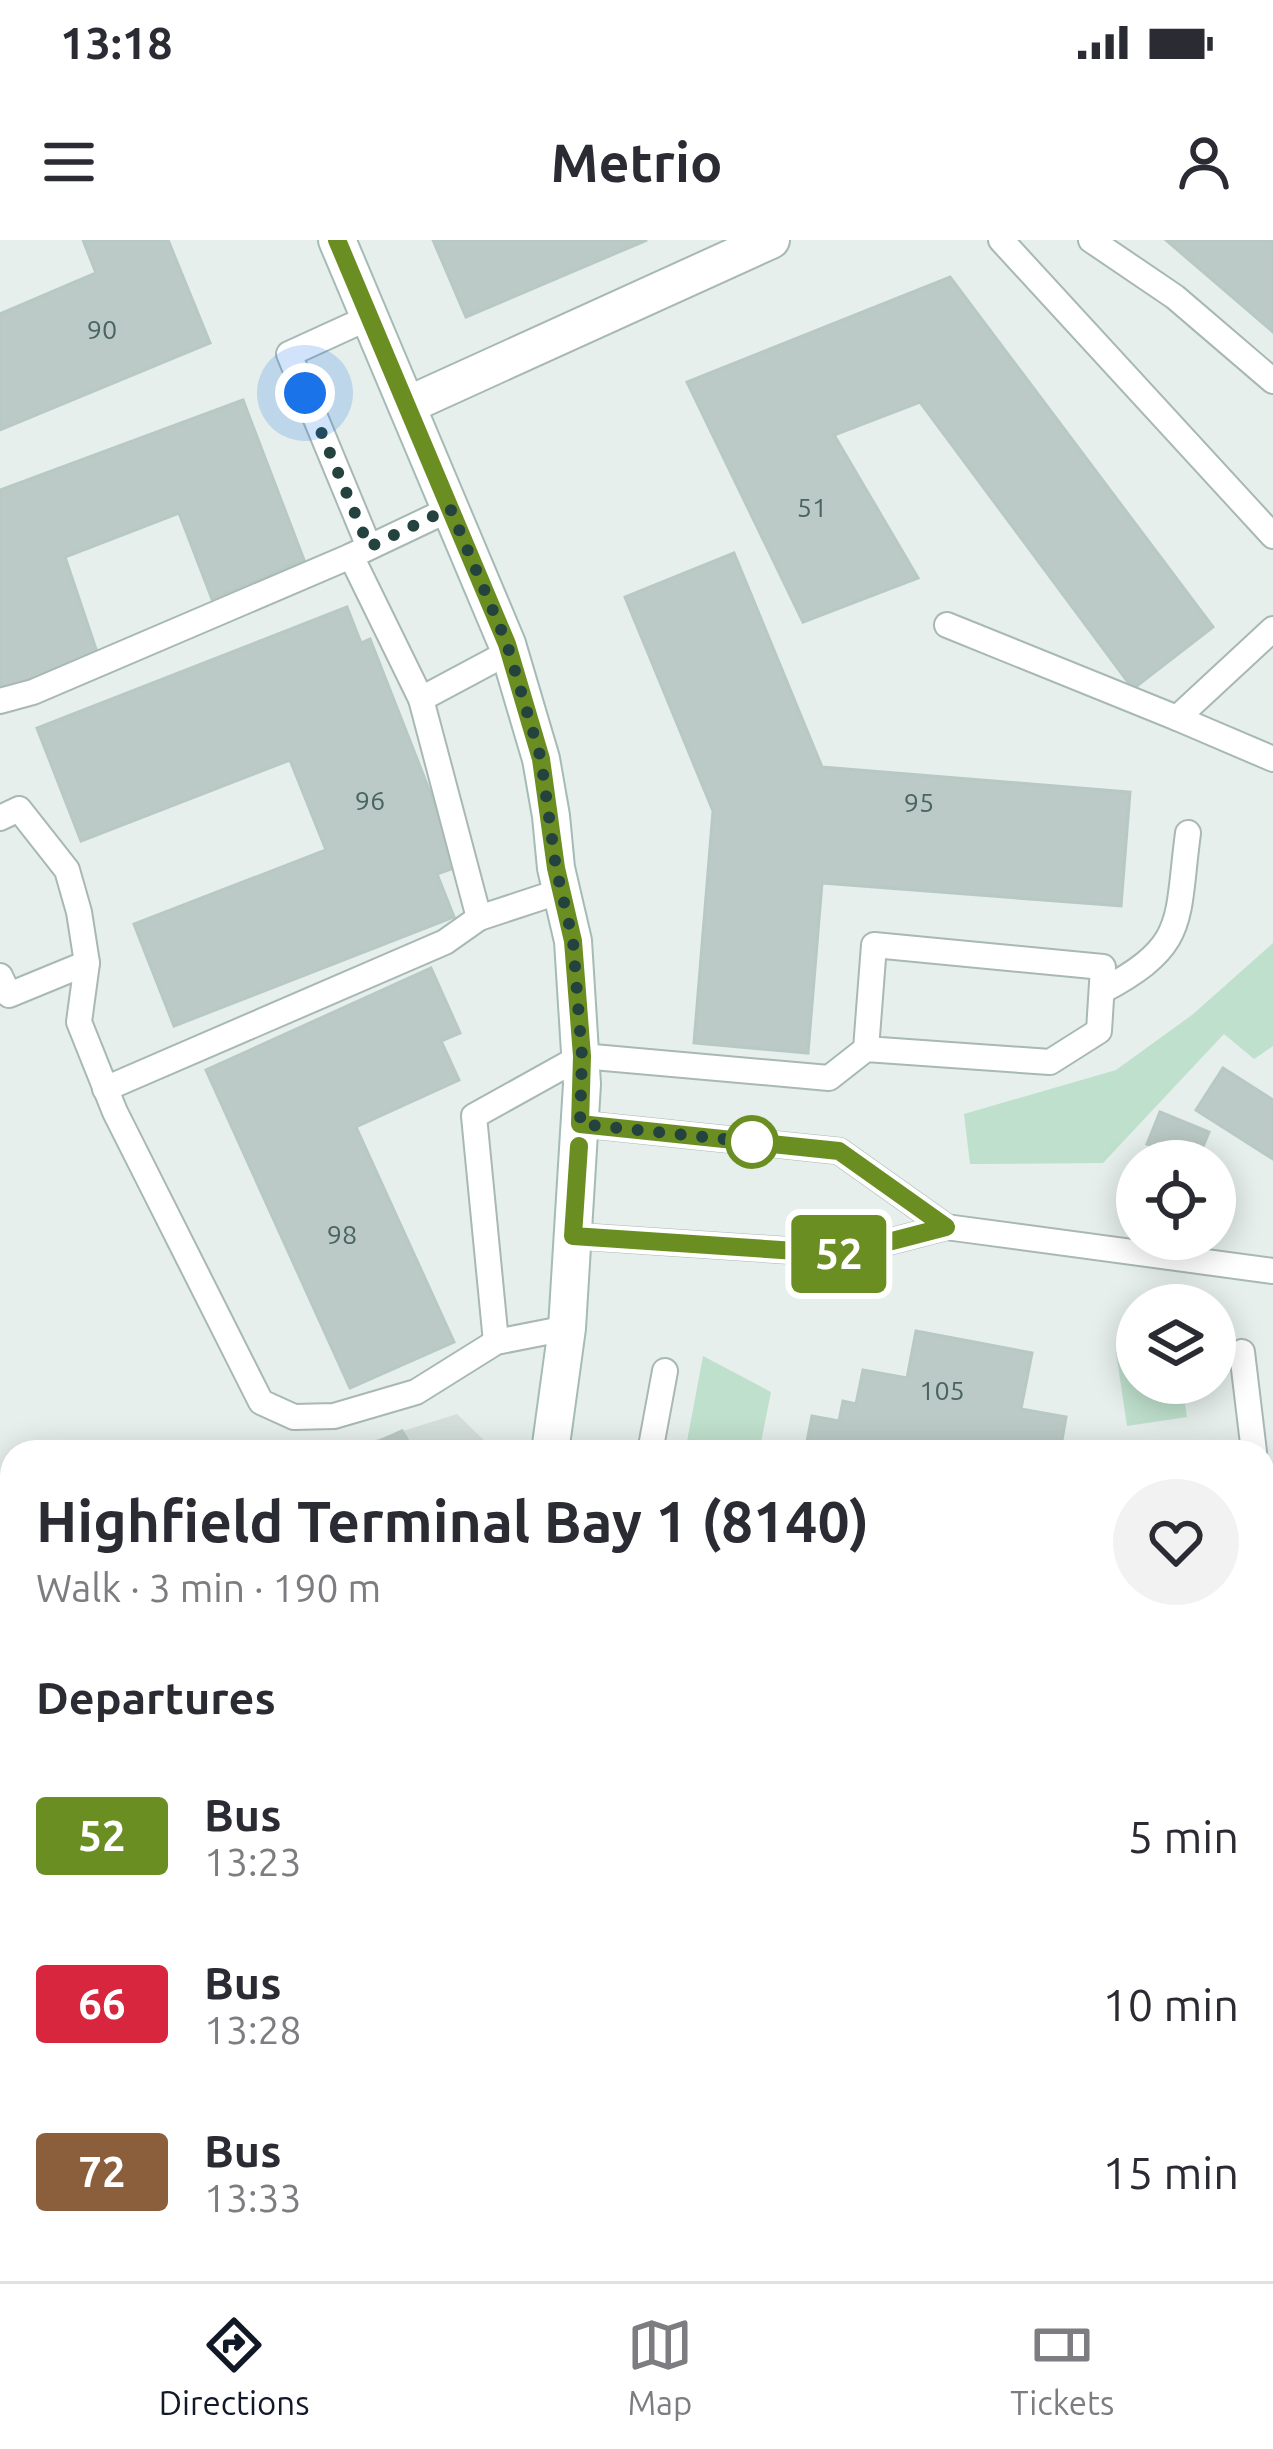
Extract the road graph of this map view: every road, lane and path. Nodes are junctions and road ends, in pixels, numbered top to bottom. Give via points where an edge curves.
1 (338, 240) edge
2 (771, 240) edge
3 (1001, 240) edge
4 (1091, 240) edge
5 (370, 317) junction
6 (1273, 381) edge
7 (408, 405) junction
8 (450, 508) junction
9 (1273, 536) edge
10 (360, 551) junction
11 (947, 625) dead end
12 (1273, 629) edge
13 (509, 652) junction
14 (421, 699) junction
15 (0, 701) edge
16 (1177, 718) junction
17 (1273, 759) edge
18 (0, 818) edge
19 (1188, 833) dead end
20 (561, 891) junction
21 (479, 917) junction
22 (87, 963) junction
23 (0, 976) edge
24 (1102, 992) junction
25 (866, 1049) junction
26 (582, 1056) junction
27 (106, 1089) junction
28 (580, 1124) junction
29 (946, 1227) junction
30 (573, 1236) junction
31 (1273, 1271) edge
32 (567, 1328) junction
33 (496, 1342) junction
34 (1242, 1352) dead end
35 (665, 1371) dead end
36 (552, 1440) edge
37 (652, 1440) edge
38 (1253, 1440) edge

1 - 5 street
2 - 7 street
3 - 9 lane
4 - 6 lane via 1175,297
5 - 7 street
5 - 10 lane via 290,354
7 - 8 street
8 - 10 lane
8 - 13 street
10 - 14 lane
10 - 15 lane
11 - 16 lane
12 - 16 lane
13 - 14 lane
13 - 20 street via 541,759
14 - 21 lane
16 - 17 lane
18 - 22 lane via 20,809 67,870
19 - 24 lane via 1174,936
20 - 21 lane
20 - 26 street
21 - 27 lane via 445,941
22 - 23 lane via 10,994
22 - 27 lane via 79,1022
24 - 25 lane via 1099,1031 1050,1062
24 - 25 lane via 1103,968 874,945
25 - 26 lane via 829,1078
26 - 28 street
26 - 33 lane via 474,1116
27 - 33 lane via 261,1402 294,1418 334,1416 416,1392
28 - 29 lane via 839,1151
28 - 30 street
29 - 30 lane via 842,1254
29 - 31 lane
30 - 32 street
32 - 33 lane
32 - 36 street
34 - 38 lane
35 - 37 lane

